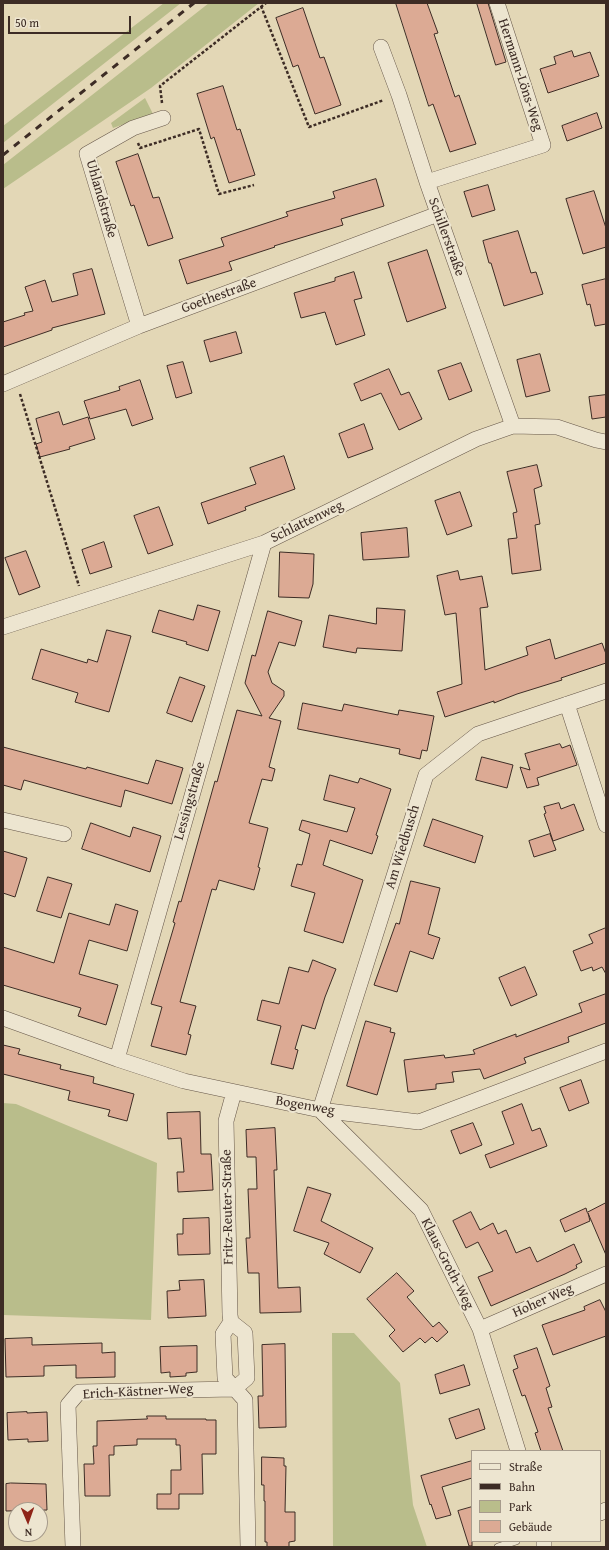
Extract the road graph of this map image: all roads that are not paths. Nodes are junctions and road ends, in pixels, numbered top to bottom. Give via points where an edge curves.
1 (497, 3) edge
2 (381, 47) dead end
3 (163, 118) road end
4 (426, 182) junction
5 (438, 214) junction
6 (138, 326) junction
7 (6, 383) edge
8 (513, 426) junction
9 (606, 442) edge
10 (264, 543) junction
11 (3, 627) edge
12 (606, 691) edge
13 (567, 704) junction
14 (3, 820) edge
15 (606, 825) edge
16 (64, 834) dead end
17 (3, 1018) edge
18 (606, 1051) edge
19 (117, 1059) junction
20 (234, 1092) junction
21 (320, 1110) junction
22 (606, 1274) edge
23 (231, 1322) junction
24 (480, 1329) junction
25 (234, 1389) junction
26 (518, 1450) edge
27 (513, 1542) edge
28 (73, 1547) edge
29 (248, 1547) edge
30 (498, 1547) edge

1 - 4 street, Hermann-Löns-Weg via 543,145
2 - 4 street, Schillerstraße
3 - 6 street, Uhlandstraße via 133,128 87,154
4 - 5 street, Schillerstraße
5 - 6 street, Goethestraße
5 - 8 street, Schillerstraße
6 - 7 street, Goethestraße
8 - 9 street, Schlattenweg via 558,427
8 - 10 street, Schlattenweg via 476,440
10 - 11 street, Schlattenweg
10 - 19 street, Lessingstraße
12 - 13 street, Am Wiedbusch
13 - 15 street
13 - 21 street, Am Wiedbusch via 478,734 426,775
14 - 16 street
17 - 19 street, Bogenweg
18 - 21 street, Bogenweg via 419,1122
19 - 20 street, Bogenweg via 184,1081
20 - 21 street, Bogenweg
20 - 23 street, Fritz-Reuter-Straße via 226,1121
21 - 24 street, Klaus-Groth-Weg via 420,1210
22 - 24 street, Hoher Weg
23 - 25 street, Fritz-Reuter-Straße via 223,1334 225,1378
23 - 25 street via 245,1333 247,1370 247,1378
24 - 26 street, Klaus-Groth-Weg
25 - 28 street, Erich-Kästner-Weg via 79,1392 68,1405
25 - 29 street, Fritz-Reuter-Straße via 245,1400
27 - 30 lane

